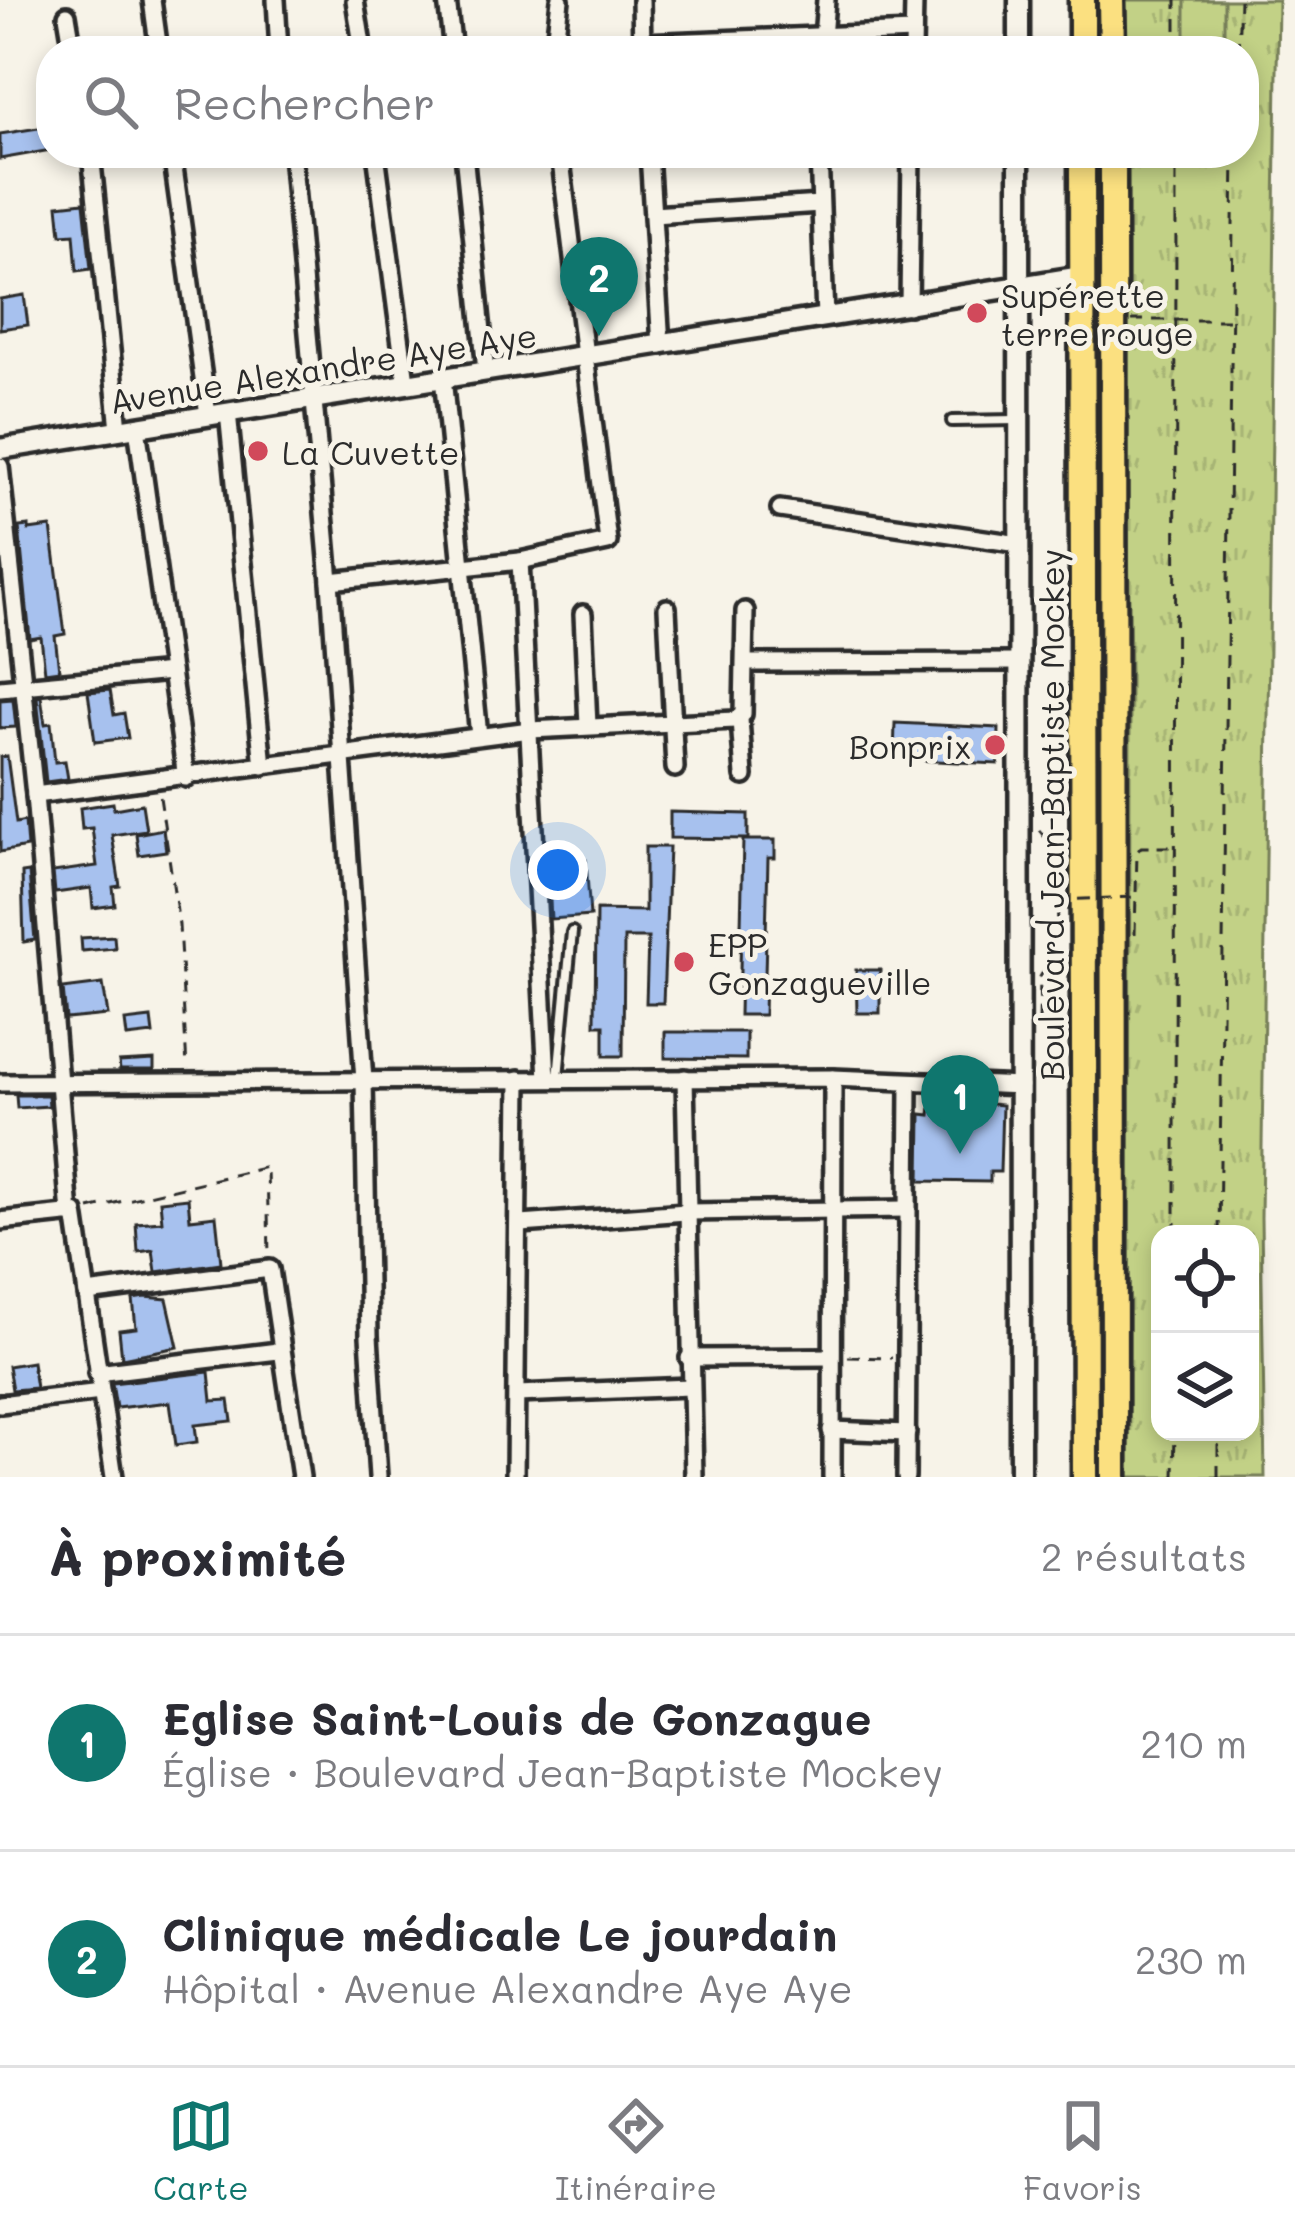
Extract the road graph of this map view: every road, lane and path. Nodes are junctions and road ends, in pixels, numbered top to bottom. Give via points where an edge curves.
1 (152, 0) edge
2 (276, 0) edge
3 (356, 0) edge
4 (447, 0) edge
5 (560, 0) edge
6 (641, 0) edge
7 (826, 0) edge
8 (914, 0) edge
9 (1019, 0) edge
10 (1082, 0) edge
11 (1111, 0) edge
12 (1176, 0) edge
13 (1240, 0) edge
14 (68, 15) dead end
15 (914, 32) junction
16 (72, 36) edge
17 (157, 36) edge
18 (278, 36) edge
19 (360, 36) edge
20 (451, 36) edge
21 (556, 36) edge
22 (642, 36) edge
23 (823, 36) edge
24 (883, 36) edge
25 (914, 36) edge
26 (1019, 36) edge
27 (1082, 36) edge
28 (1112, 36) edge
29 (1176, 36) edge
30 (1239, 36) edge
31 (93, 168) edge
32 (175, 168) edge
33 (293, 168) edge
34 (378, 168) edge
35 (466, 168) edge
36 (562, 168) edge
37 (650, 168) edge
38 (819, 168) edge
39 (911, 168) edge
40 (1019, 168) edge
41 (1082, 168) edge
42 (1113, 168) edge
43 (1176, 168) edge
44 (1234, 168) edge
45 (820, 204) junction
46 (652, 215) junction
47 (1082, 276) junction
48 (1020, 289) junction
49 (909, 306) junction
50 (1112, 317) junction
51 (825, 318) junction
52 (1175, 320) junction
53 (1229, 320) junction
54 (661, 345) junction
55 (588, 356) junction
56 (486, 370) junction
57 (443, 377) junction
58 (406, 382) junction
59 (312, 398) junction
60 (218, 414) junction
61 (1018, 420) junction
62 (952, 421) dead end
63 (128, 428) junction
64 (0, 448) edge
65 (0, 466) edge
66 (780, 509) dead end
67 (1019, 544) junction
68 (520, 560) junction
69 (462, 564) junction
70 (330, 581) junction
71 (667, 608) dead end
72 (745, 611) dead end
73 (583, 614) dead end
74 (1020, 662) junction
75 (747, 663) junction
76 (171, 672) junction
77 (22, 686) junction
78 (0, 688) edge
79 (740, 719) junction
80 (675, 723) junction
81 (588, 726) junction
82 (530, 730) junction
83 (479, 736) junction
84 (342, 753) junction
85 (263, 766) junction
86 (676, 768) dead end
87 (744, 776) dead end
88 (186, 778) junction
89 (158, 783) junction
90 (35, 795) junction
91 (1019, 830) junction
92 (1174, 847) junction
93 (1136, 897) junction
94 (1057, 900) junction
95 (572, 932) dead end
96 (1135, 934) dead end
97 (1020, 1025) junction
98 (685, 1078) junction
99 (833, 1078) junction
100 (519, 1079) junction
101 (553, 1079) junction
102 (364, 1081) junction
103 (188, 1082) junction
104 (909, 1082) junction
105 (0, 1083) edge
106 (60, 1083) junction
107 (1021, 1086) junction
108 (832, 1209) junction
109 (907, 1210) junction
110 (686, 1212) junction
111 (72, 1213) junction
112 (0, 1221) edge
113 (521, 1224) junction
114 (1175, 1225) edge
115 (1219, 1225) edge
116 (270, 1269) junction
117 (87, 1293) junction
118 (278, 1351) junction
119 (831, 1357) junction
120 (689, 1358) junction
121 (906, 1359) junction
122 (97, 1373) junction
123 (690, 1388) junction
124 (100, 1392) junction
125 (517, 1394) junction
126 (0, 1403) edge
127 (831, 1430) junction
128 (907, 1433) junction
129 (1174, 1441) edge
130 (1218, 1441) edge
131 (114, 1477) edge
132 (301, 1477) edge
133 (378, 1477) edge
134 (515, 1477) edge
135 (694, 1477) edge
136 (832, 1477) edge
137 (906, 1477) edge
138 (1020, 1477) edge
139 (1084, 1477) edge
140 (1114, 1477) edge
141 (1174, 1477) edge
142 (1218, 1477) edge

1 - 17 street
2 - 18 street
3 - 19 street
4 - 20 street
5 - 21 street
6 - 22 street
7 - 23 street
8 - 15 street
9 - 26 street
10 - 27 highway
11 - 28 highway
12 - 29 path
13 - 30 path
14 - 16 street
15 - 24 street
15 - 25 street
31 - 63 street
32 - 60 street
33 - 59 street
34 - 58 street
35 - 56 street
36 - 55 street
37 - 46 street
38 - 45 street
39 - 49 street
40 - 48 street
41 - 47 highway, Boulevard Jean-Baptiste Mockey
42 - 50 highway, Boulevard Jean-Baptiste Mockey
43 - 52 path
44 - 53 path
45 - 46 street
45 - 51 street
46 - 54 street
47 - 48 street, Avenue Alexandre Aye Aye
47 - 139 highway, Boulevard Jean-Baptiste Mockey
48 - 49 street, Avenue Alexandre Aye Aye
48 - 61 street
49 - 51 street, Avenue Alexandre Aye Aye
50 - 52 path
50 - 140 highway, Boulevard Jean-Baptiste Mockey
51 - 54 street, Avenue Alexandre Aye Aye
52 - 53 path
52 - 92 path
53 - 115 path
54 - 55 street, Avenue Alexandre Aye Aye
55 - 56 street, Avenue Alexandre Aye Aye
55 - 68 street via 608,542
56 - 57 street, Avenue Alexandre Aye Aye
57 - 58 street, Avenue Alexandre Aye Aye
57 - 69 street
58 - 59 street, Avenue Alexandre Aye Aye
59 - 60 street, Avenue Alexandre Aye Aye
59 - 70 street
60 - 63 street, Avenue Alexandre Aye Aye
60 - 85 street
61 - 62 lane
61 - 67 street
63 - 64 street, Avenue Alexandre Aye Aye
63 - 76 street
65 - 77 street
66 - 67 street
67 - 74 street
68 - 69 street
68 - 82 street
69 - 70 street
69 - 83 street
70 - 84 street
71 - 80 street
72 - 75 street
73 - 81 street
74 - 75 street
74 - 91 street
75 - 79 street
76 - 77 street
76 - 88 street
77 - 78 street
77 - 90 street
79 - 80 street
79 - 87 street
80 - 81 street
80 - 86 street
81 - 82 street
82 - 83 street
82 - 101 street
83 - 84 street
84 - 85 street
84 - 102 street
85 - 88 street
88 - 89 street
89 - 90 street
89 - 103 path via 179,925
90 - 106 street
91 - 94 path via 1041,830 1057,852
91 - 97 street
92 - 93 path via 1136,853
92 - 114 path
93 - 94 path, bridge
93 - 96 path
94 - 97 path via 1058,946 1040,976 1039,1024
95 - 101 lane
97 - 107 street
98 - 99 street
98 - 101 street
98 - 110 street
99 - 104 street
99 - 108 street
100 - 101 street
100 - 102 street
100 - 113 street
102 - 103 street
102 - 133 street
103 - 106 street
104 - 107 street
104 - 109 street
105 - 106 street
106 - 111 street
107 - 138 street
108 - 109 street
108 - 110 street
108 - 119 street
109 - 121 street
110 - 113 street
110 - 120 street
111 - 112 street
111 - 116 path via 267,1167
111 - 117 street
113 - 125 street
116 - 117 street
116 - 118 street
117 - 122 street
118 - 122 street
118 - 132 street
119 - 120 street
119 - 121 path
119 - 127 street
120 - 123 street
121 - 128 street
122 - 124 street
123 - 125 street
123 - 135 street
124 - 126 street
124 - 131 street
125 - 134 street
127 - 128 street
127 - 136 street
128 - 137 street
129 - 141 path
130 - 142 path

